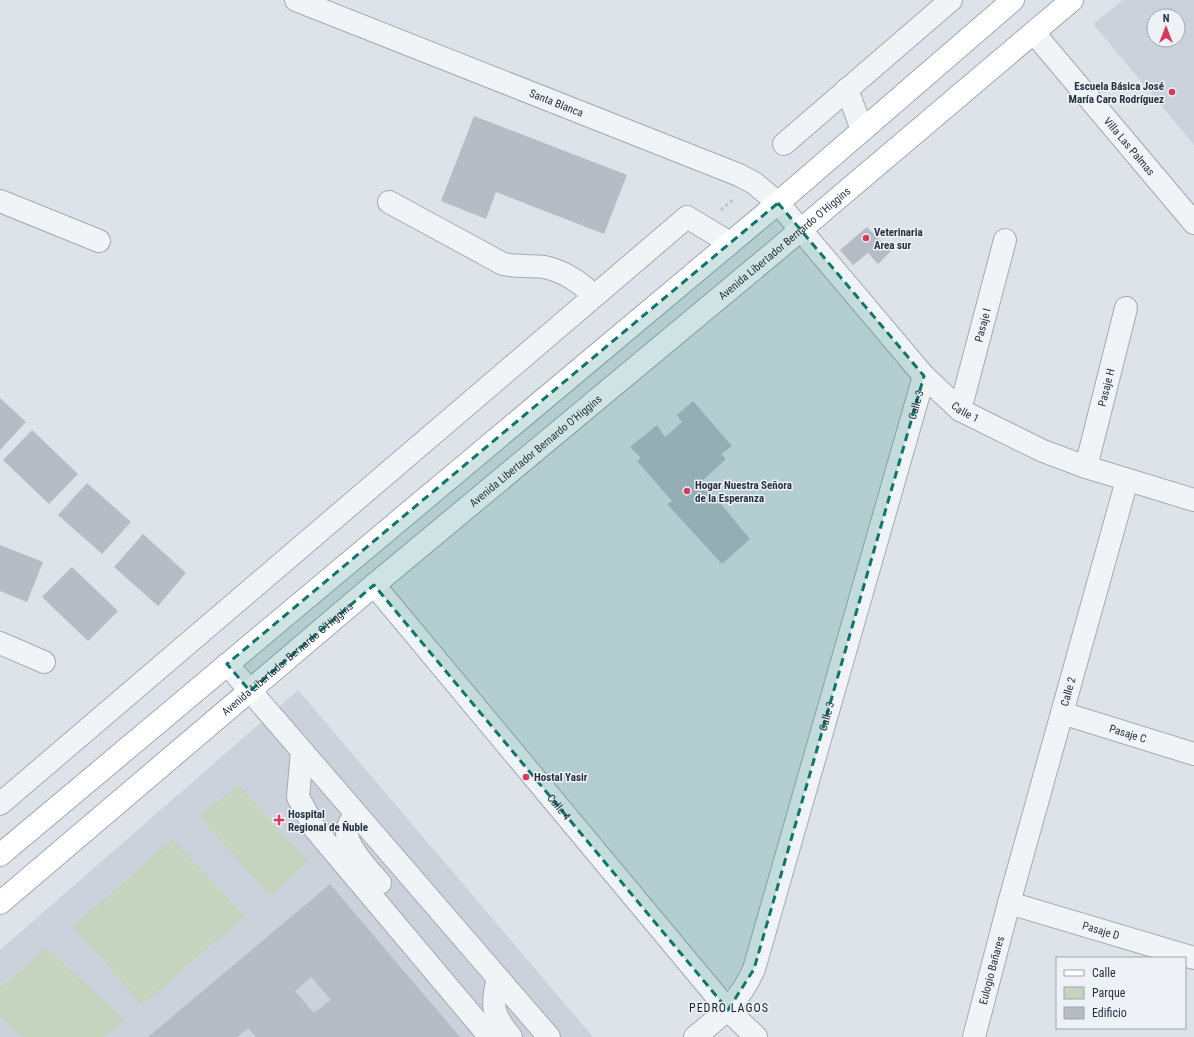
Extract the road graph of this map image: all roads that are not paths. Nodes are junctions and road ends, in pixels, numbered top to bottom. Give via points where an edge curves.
1 (296, 0) edge
2 (951, 0) edge
3 (1013, 0) edge
4 (1072, 0) edge
5 (1034, 33) junction
6 (846, 90) junction
7 (862, 130) junction
8 (784, 144) dead end
9 (0, 201) edge
10 (389, 202) dead end
11 (778, 203) junction
12 (1194, 223) edge
13 (800, 230) junction
14 (1005, 240) dead end
15 (99, 241) dead end
16 (730, 243) junction
17 (594, 296) junction
18 (1126, 308) dead end
19 (924, 376) junction
20 (960, 410) junction
21 (1086, 467) junction
22 (1128, 480) junction
23 (1194, 500) edge
24 (374, 585) junction
25 (0, 643) edge
26 (44, 662) dead end
27 (227, 664) junction
28 (250, 691) junction
29 (1062, 713) junction
30 (302, 751) junction
31 (1194, 754) edge
32 (0, 804) edge
33 (356, 813) junction
34 (0, 853) edge
35 (0, 903) edge
36 (1009, 903) junction
37 (406, 913) dead end
38 (1194, 958) edge
39 (498, 978) junction
40 (728, 1010) junction
41 (490, 1037) edge
42 (511, 1037) edge
43 (549, 1037) edge
44 (695, 1037) edge
45 (756, 1037) edge
46 (974, 1037) edge

1 - 11 street, Santa Blanca via 739,175 754,183
2 - 6 street
3 - 7 main road
4 - 5 main road, Avenida Libertador Bernardo O'Higgins
5 - 12 street, Villa Las Palmas
5 - 13 main road, Avenida Libertador Bernardo O'Higgins
6 - 7 street
6 - 8 street
7 - 11 main road
9 - 15 street
10 - 17 street via 504,264 543,267 558,271 571,277
11 - 13 street, Santa Blanca
11 - 16 main road
13 - 19 street, Calle 1
13 - 24 main road, Avenida Libertador Bernardo O'Higgins
14 - 20 street, Pasaje I
16 - 17 street via 687,217
16 - 27 main road
17 - 32 street
18 - 21 street, Pasaje H
19 - 20 street, Calle 1
19 - 40 street, Calle 3 via 754,969 741,994
20 - 21 street, Calle 1 via 1016,439
21 - 22 street, Calle 1
22 - 23 street, Calle 1
22 - 29 street, Calle 2
24 - 28 main road, Avenida Libertador Bernardo O'Higgins
24 - 40 street, Calle 4
25 - 26 street
27 - 28 street
27 - 34 main road
28 - 30 street
28 - 35 main road, Avenida Libertador Bernardo O'Higgins
29 - 31 street, Pasaje C
29 - 36 street, Calle 2
30 - 33 street
30 - 41 street via 298,797 315,829
33 - 37 street via 347,830 349,841 365,866
33 - 39 street
36 - 38 street, Pasaje D
36 - 46 street, Eulogio Bañares
39 - 42 street via 494,1009
39 - 43 street
40 - 44 street, Calle 3
40 - 45 street, Calle 4

